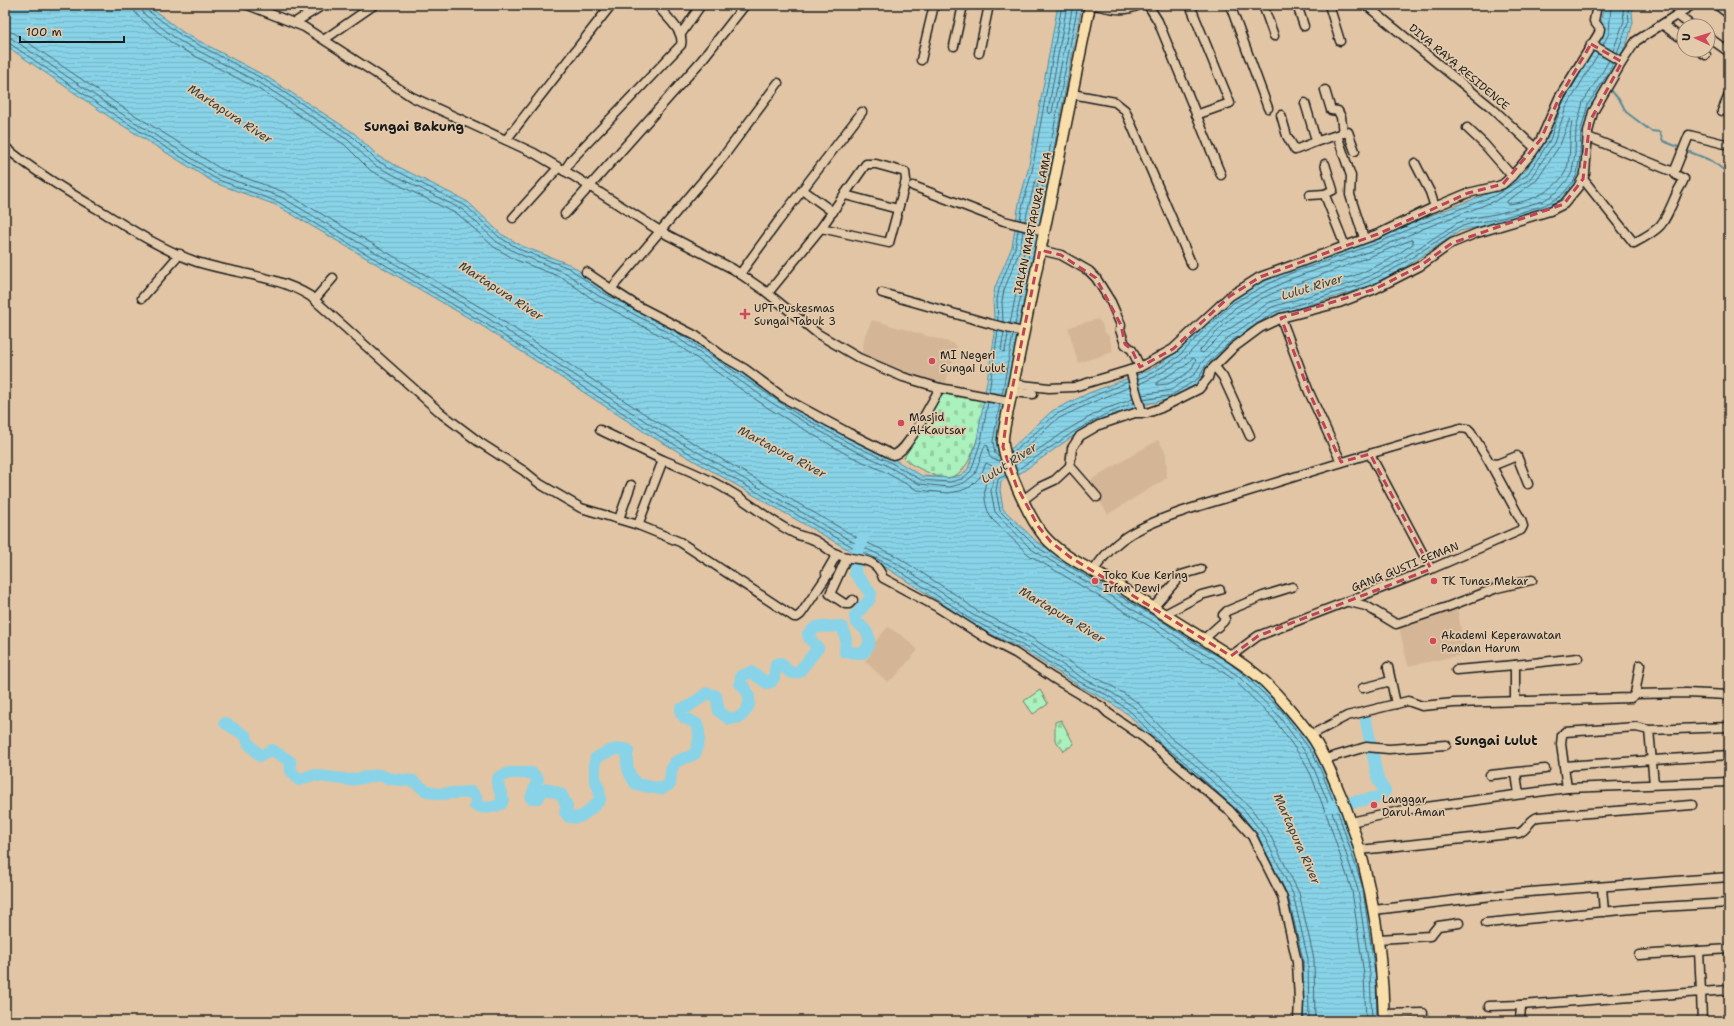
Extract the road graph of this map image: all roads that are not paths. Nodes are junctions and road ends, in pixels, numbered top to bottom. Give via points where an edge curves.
1 (248, 5) edge
2 (323, 5) edge
3 (374, 5) edge
4 (611, 5) edge
5 (701, 5) edge
6 (744, 5) edge
7 (934, 5) edge
8 (963, 5) edge
9 (989, 5) edge
10 (1090, 5) edge
11 (1094, 5) edge
12 (1139, 5) edge
13 (1148, 5) edge
14 (1190, 5) edge
15 (1230, 5) edge
16 (1263, 5) edge
17 (1297, 5) edge
18 (1329, 5) edge
19 (1366, 5) edge
20 (1597, 5) edge
21 (1692, 5) edge
22 (1717, 5) edge
23 (662, 7) edge
24 (1729, 14) edge
25 (1677, 15) junction
26 (1681, 18) edge
27 (294, 23) junction
28 (1663, 25) junction
29 (1304, 26) dead end
30 (681, 34) junction
31 (1676, 34) edge
32 (1274, 36) dead end
33 (325, 39) junction
34 (1340, 41) dead end
35 (1716, 43) edge
36 (1592, 44) junction
37 (954, 46) dead end
38 (1729, 52) edge
39 (979, 53) dead end
40 (921, 60) dead end
41 (1621, 61) junction
42 (778, 83) dead end
43 (1325, 90) dead end
44 (1072, 94) junction
45 (1729, 95) edge
46 (1305, 103) dead end
47 (1268, 108) dead end
48 (1722, 111) dead end
49 (862, 112) dead end
50 (1196, 115) junction
51 (1281, 115) dead end
52 (1467, 128) dead end
53 (1340, 134) junction
54 (1588, 137) junction
55 (506, 140) junction
56 (1318, 141) junction
57 (1729, 145) edge
58 (5, 147) edge
59 (1535, 148) junction
60 (1355, 151) dead end
61 (1415, 163) dead end
62 (1325, 164) dead end
63 (561, 169) junction
64 (1673, 172) junction
65 (1221, 175) dead end
66 (1512, 176) junction
67 (1583, 179) junction
68 (913, 186) dead end
69 (590, 187) junction
70 (803, 190) junction
71 (1310, 192) dead end
72 (1324, 194) junction
73 (845, 195) junction
74 (1435, 207) junction
75 (898, 209) junction
76 (832, 212) junction
77 (565, 214) dead end
78 (513, 218) dead end
79 (821, 228) junction
80 (660, 231) junction
81 (1043, 231) junction
82 (1364, 238) junction
83 (1345, 246) junction
84 (1040, 250) junction
85 (180, 254) junction
86 (1192, 265) dead end
87 (586, 272) dead end
88 (740, 274) junction
89 (333, 278) dead end
90 (611, 289) junction
91 (768, 293) junction
92 (882, 293) dead end
93 (142, 298) dead end
94 (315, 299) junction
95 (1281, 318) junction
96 (1022, 331) junction
97 (1140, 367) junction
98 (1215, 367) junction
99 (1130, 372) junction
100 (940, 388) junction
101 (1010, 394) junction
102 (1033, 394) dead end
103 (1142, 410) junction
104 (919, 426) junction
105 (600, 430) dead end
106 (1250, 436) dead end
107 (905, 449) dead end
108 (1370, 454) junction
109 (663, 460) junction
110 (1341, 462) junction
111 (1490, 463) junction
112 (1070, 466) junction
113 (1528, 484) dead end
114 (631, 486) dead end
115 (1097, 498) dead end
116 (1023, 500) junction
117 (619, 520) junction
118 (638, 525) junction
119 (837, 554) junction
120 (853, 558) junction
121 (1431, 569) junction
122 (1094, 570) junction
123 (1201, 570) dead end
124 (1532, 580) dead end
125 (1292, 587) dead end
126 (1220, 590) dead end
127 (853, 600) dead end
128 (1349, 602) junction
129 (1153, 608) junction
130 (1165, 614) junction
131 (1204, 639) junction
132 (1230, 656) junction
133 (1578, 658) dead end
134 (1515, 665) junction
135 (1640, 665) dead end
136 (1388, 667) dead end
137 (1456, 670) dead end
138 (1391, 681) junction
139 (1363, 688) dead end
140 (1635, 694) junction
141 (1729, 695) edge
142 (1515, 701) junction
143 (1396, 704) junction
144 (1729, 727) edge
145 (1649, 730) junction
146 (1311, 735) junction
147 (1446, 745) dead end
148 (1729, 755) edge
149 (1325, 759) junction
150 (1652, 760) junction
151 (1564, 766) junction
152 (1545, 770) dead end
153 (1516, 774) junction
154 (1490, 775) dead end
155 (1729, 782) edge
156 (1654, 784) junction
157 (1567, 788) junction
158 (1519, 794) junction
159 (1692, 805) dead end
160 (1351, 822) junction
161 (1360, 850) junction
162 (1729, 877) edge
163 (1602, 887) junction
164 (1729, 903) edge
165 (1374, 910) junction
166 (1604, 912) junction
167 (1459, 923) dead end
168 (1486, 923) dead end
169 (1378, 939) junction
170 (1729, 949) edge
171 (1699, 951) junction
172 (1639, 956) dead end
173 (1729, 990) edge
174 (1701, 992) junction
175 (1521, 1005) junction
176 (1489, 1006) dead end
177 (1423, 1013) dead end
178 (1384, 1017) edge
179 (1298, 1021) edge
180 (1520, 1021) edge
181 (1702, 1021) edge

1 - 27 street
2 - 27 street
3 - 33 street
4 - 55 street
5 - 30 street
6 - 69 street via 701,61
7 - 40 street
8 - 37 street
9 - 39 street
10 - 44 main road, JALAN MARTAPURA LAMA
11 - 12 street via 1119,10
13 - 50 street via 1158,21
14 - 50 street via 1230,103
15 - 47 street
16 - 32 street
17 - 29 street
18 - 34 street
19 - 59 street, DIVA RAYA RESIDENCE via 1492,108
20 - 36 street via 1594,22 1600,29
21 - 25 street
22 - 24 street
23 - 30 street
25 - 26 street
25 - 28 street
27 - 33 street
28 - 31 street
28 - 41 street via 1640,38
30 - 63 street via 681,45
33 - 55 street via 406,94
35 - 38 street
36 - 41 street
36 - 59 street via 1559,98
41 - 54 street via 1591,116
42 - 80 street via 723,157
43 - 53 street via 1331,110 1338,111
44 - 81 main road, JALAN MARTAPURA LAMA
44 - 86 street via 1115,102 1125,110
45 - 48 street
46 - 56 street
49 - 70 street
50 - 65 street
51 - 56 street via 1287,136 1295,150
52 - 66 street
53 - 56 street
53 - 60 street via 1348,132
53 - 82 street via 1351,176 1350,195
54 - 64 street
54 - 67 street
55 - 63 street
57 - 64 street via 1689,135
58 - 85 street via 56,185 155,243
59 - 66 street
61 - 74 street
62 - 72 street via 1333,190
63 - 69 street
63 - 78 street
64 - 67 street via 1684,179 1663,223 1654,232 1634,243
66 - 74 street via 1498,186 1468,193
67 - 95 street via 1568,200 1550,211 1463,238 1420,266 1375,289 1339,303
68 - 81 street via 1013,223
69 - 77 street
69 - 80 street
70 - 76 street
70 - 88 street
71 - 72 street
72 - 83 street
73 - 75 street
73 - 75 street via 866,164 876,164 905,172
73 - 76 street
74 - 82 street
75 - 79 street via 887,243
76 - 79 street
79 - 91 street
80 - 88 street
80 - 90 street
81 - 84 main road, JALAN MARTAPURA LAMA
82 - 83 street
83 - 97 street via 1273,271 1241,289 1230,296 1173,349
84 - 96 main road, JALAN MARTAPURA LAMA
84 - 97 street via 1061,255 1089,271 1096,278 1111,302 1121,325 1120,330 1125,344 1132,350
85 - 93 street
85 - 94 street via 196,262 288,285
87 - 90 street
88 - 91 street
89 - 94 street
90 - 104 street via 696,336 784,398 893,455 904,447
91 - 100 street via 818,334 845,351 904,377
92 - 96 street
94 - 117 street via 460,429 570,503
95 - 98 street via 1260,328 1233,348
95 - 110 street via 1309,392
96 - 101 main road, JALAN MARTAPURA LAMA
97 - 99 street
98 - 103 street via 1199,389 1161,408 1147,413
98 - 106 street via 1223,377
99 - 101 street via 1074,387
99 - 103 street
100 - 101 street via 981,395
100 - 104 street
101 - 102 street
101 - 116 main road, JALAN MARTAPURA LAMA via 1004,447
103 - 112 street via 1098,425 1080,436 1072,448
104 - 107 street
105 - 109 street
108 - 110 street
108 - 111 street via 1461,428 1471,432
108 - 121 street
109 - 118 street
109 - 119 street via 729,491 797,534 815,540
110 - 122 street via 1177,514 1144,527 1131,533 1108,551
111 - 113 street via 1497,464 1517,456
111 - 121 street, GANG GUSTI SEMAN via 1521,520 1522,528
112 - 115 street
112 - 116 street via 1055,480 1040,487
114 - 117 street
116 - 122 main road via 1051,542 1070,557
117 - 118 street
118 - 119 street via 689,547 794,617 801,614 828,574 825,575
119 - 120 street
120 - 127 street via 830,594 845,604
120 - 179 street via 874,564 881,571 883,578 937,607 1102,707 1108,714 1146,739 1229,810 1254,841 1282,896 1297,962
121 - 128 street, GANG GUSTI SEMAN
122 - 129 main road
123 - 129 street via 1181,575
124 - 128 street via 1497,588 1398,624 1393,624 1366,606
125 - 131 street via 1228,611 1223,614 1223,622
126 - 130 street via 1201,595
128 - 132 street, GANG GUSTI SEMAN via 1258,636
129 - 130 main road
130 - 131 main road
131 - 132 main road
132 - 146 main road via 1266,683
133 - 134 street
134 - 137 street
134 - 142 street
135 - 140 street
136 - 138 street
138 - 139 street
138 - 143 street
140 - 141 street
140 - 142 street via 1631,698
142 - 143 street via 1422,706 1408,701
143 - 146 street via 1347,716
144 - 145 street
145 - 150 street
145 - 151 street via 1636,727 1565,732 1561,744
146 - 149 main road
147 - 149 street via 1389,749 1370,746
148 - 150 street
149 - 160 main road
150 - 151 street
150 - 156 street
151 - 157 street
152 - 153 street
153 - 154 street
153 - 158 street
155 - 156 street
156 - 157 street
157 - 158 street
158 - 160 street via 1404,810
159 - 161 street via 1538,817 1519,833
160 - 161 main road
161 - 165 main road
162 - 163 street
163 - 165 street via 1517,893
163 - 166 street
164 - 166 street
165 - 169 main road
166 - 168 street
167 - 169 street via 1438,926 1430,936
169 - 178 main road
170 - 171 street
171 - 172 street
171 - 174 street
173 - 174 street
174 - 175 street
174 - 181 street
175 - 176 street
175 - 180 street
177 - 178 street

